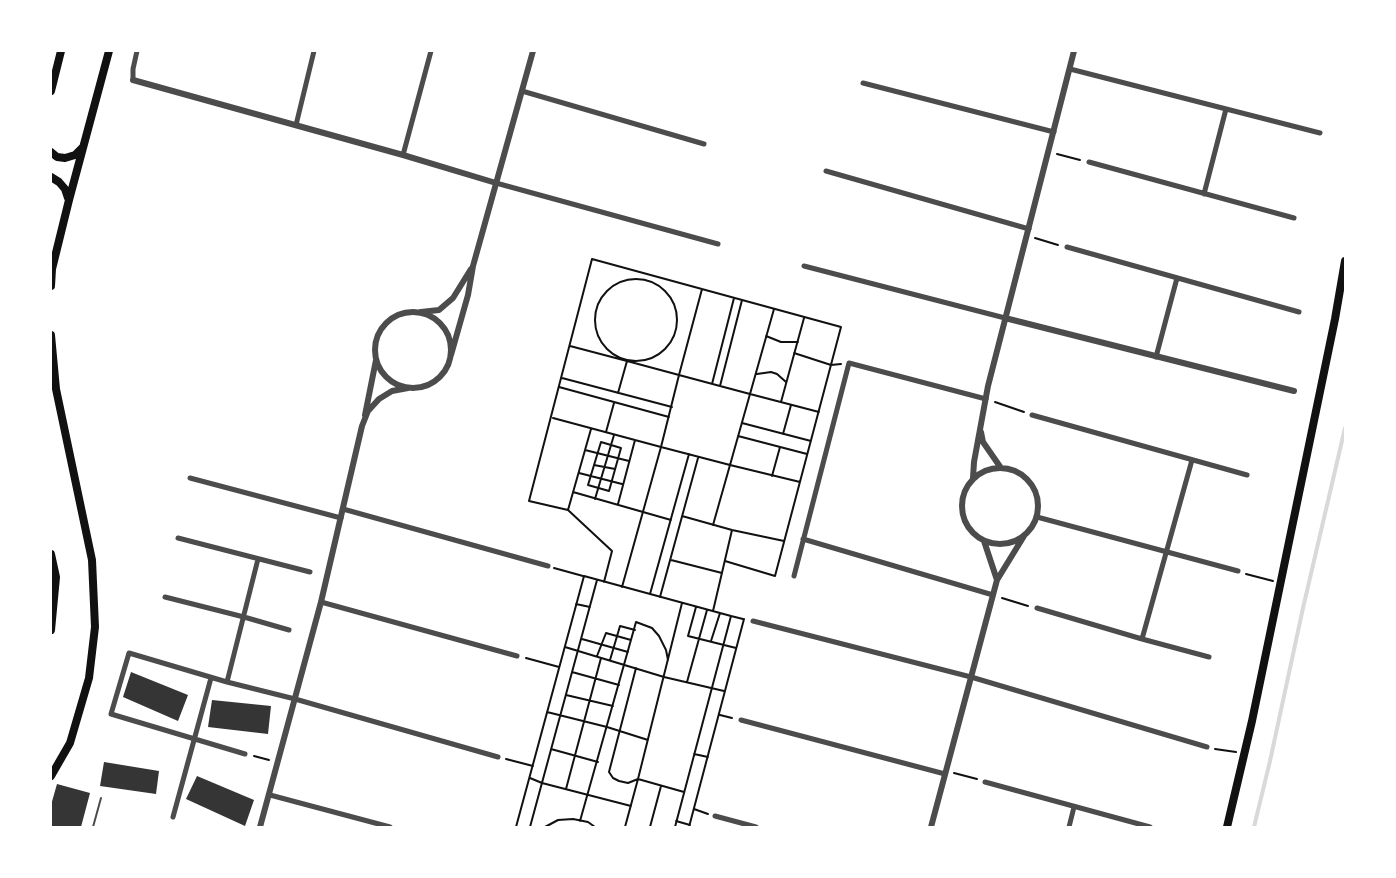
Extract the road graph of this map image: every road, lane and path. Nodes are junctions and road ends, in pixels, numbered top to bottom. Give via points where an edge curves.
1 (61, 51) edge
2 (110, 51) edge
3 (138, 51) edge
4 (314, 51) edge
5 (431, 51) edge
6 (533, 51) edge
7 (1074, 51) edge
8 (54, 67) edge
9 (1070, 69) junction
10 (133, 81) joint
11 (863, 83) dead end
12 (522, 91) junction
13 (51, 92) edge
14 (1226, 109) junction
15 (296, 125) junction
16 (1054, 132) junction
17 (1320, 133) dead end
18 (704, 144) dead end
19 (84, 146) junction
20 (51, 152) edge
21 (1048, 152) junction
22 (403, 155) junction
23 (1089, 162) joint
24 (826, 171) dead end
25 (51, 177) edge
26 (496, 183) junction
27 (1204, 194) junction
28 (69, 200) junction
29 (1294, 218) dead end
30 (1028, 232) junction
31 (718, 244) dead end
32 (1067, 247) joint
33 (1345, 261) edge
34 (473, 266) junction
35 (804, 266) dead end
36 (648, 274) junction
37 (1177, 278) junction
38 (647, 280) junction
39 (51, 286) edge
40 (702, 289) junction
41 (734, 298) junction
42 (742, 300) junction
43 (774, 309) junction
44 (1299, 312) dead end
45 (418, 313) junction
46 (805, 317) junction
47 (1005, 318) junction
48 (51, 336) edge
49 (766, 336) junction
50 (798, 342) junction
51 (570, 346) junction
52 (794, 353) junction
53 (451, 355) junction
54 (1156, 357) junction
55 (376, 360) junction
56 (627, 361) junction
57 (831, 365) junction
58 (756, 374) junction
59 (680, 375) junction
60 (562, 378) junction
61 (786, 382) junction
62 (712, 384) junction
63 (720, 386) junction
64 (559, 387) junction
65 (408, 388) junction
66 (1294, 391) dead end
67 (618, 393) junction
68 (750, 394) junction
69 (986, 399) junction
70 (614, 402) junction
71 (780, 402) junction
72 (790, 405) junction
73 (672, 407) junction
74 (819, 412) junction
75 (1032, 414) joint
76 (551, 417) junction
77 (669, 417) junction
78 (742, 423) junction
79 (362, 426) junction
80 (981, 426) junction
81 (591, 428) junction
82 (606, 432) junction
83 (614, 434) junction
84 (783, 434) junction
85 (738, 436) junction
86 (635, 440) junction
87 (811, 441) junction
88 (611, 445) junction
89 (661, 447) junction
90 (780, 447) junction
91 (585, 450) junction
92 (598, 453) junction
93 (689, 454) junction
94 (807, 454) junction
95 (608, 456) junction
96 (698, 456) junction
97 (618, 458) junction
98 (1192, 460) junction
99 (630, 461) junction
100 (594, 465) junction
101 (730, 465) junction
102 (604, 467) junction
103 (1001, 468) junction
104 (615, 469) junction
105 (579, 473) junction
106 (1247, 475) dead end
107 (591, 476) junction
108 (772, 476) junction
109 (190, 478) dead end
110 (973, 478) junction
111 (601, 479) junction
112 (612, 482) junction
113 (800, 482) junction
114 (623, 485) junction
115 (598, 488) junction
116 (573, 492) junction
117 (595, 499) junction
118 (618, 505) junction
119 (343, 509) junction
120 (568, 510) junction
121 (643, 512) junction
122 (682, 516) junction
123 (1037, 517) junction
124 (341, 518) junction
125 (671, 520) junction
126 (713, 525) junction
127 (732, 530) junction
128 (1024, 536) junction
129 (178, 538) dead end
130 (803, 539) junction
131 (784, 542) junction
132 (984, 542) junction
133 (1166, 552) junction
134 (51, 554) edge
135 (258, 559) junction
136 (670, 560) junction
137 (724, 561) junction
138 (548, 566) joint
139 (1238, 571) joint
140 (310, 572) dead end
141 (722, 573) junction
142 (584, 576) junction
143 (794, 576) dead end
144 (597, 580) junction
145 (997, 580) junction
146 (604, 582) junction
147 (1280, 583) junction
148 (622, 587) junction
149 (650, 594) junction
150 (993, 595) junction
151 (165, 597) dead end
152 (660, 597) junction
153 (321, 602) junction
154 (682, 603) junction
155 (576, 604) junction
156 (696, 607) junction
157 (590, 608) junction
158 (1037, 608) joint
159 (707, 610) junction
160 (713, 611) junction
161 (720, 613) junction
162 (731, 616) junction
163 (244, 617) junction
164 (753, 621) dead end
165 (51, 630) edge
166 (289, 630) dead end
167 (635, 630) junction
168 (617, 636) junction
169 (581, 639) junction
170 (699, 639) junction
171 (1142, 639) junction
172 (632, 640) junction
173 (711, 641) junction
174 (601, 645) junction
175 (724, 645) junction
176 (565, 647) junction
177 (613, 648) junction
178 (736, 648) junction
179 (578, 651) junction
180 (628, 652) junction
181 (517, 656) joint
182 (597, 656) junction
183 (1209, 657) dead end
184 (601, 658) junction
185 (610, 660) junction
186 (668, 660) junction
187 (625, 664) junction
188 (559, 667) junction
189 (636, 668) junction
190 (572, 672) junction
191 (664, 677) junction
192 (971, 677) junction
193 (211, 678) junction
194 (596, 679) junction
195 (227, 682) junction
196 (687, 682) junction
197 (619, 685) junction
198 (712, 688) junction
199 (725, 692) junction
200 (566, 695) junction
201 (295, 699) junction
202 (590, 701) junction
203 (613, 706) junction
204 (547, 712) junction
205 (719, 714) junction
206 (561, 715) junction
207 (741, 720) joint
208 (584, 721) junction
209 (607, 727) junction
210 (620, 731) junction
211 (195, 739) junction
212 (648, 740) junction
213 (1207, 747) joint
214 (551, 749) junction
215 (1244, 753) junction
216 (245, 754) joint
217 (694, 754) junction
218 (575, 755) junction
219 (498, 757) joint
220 (708, 757) junction
221 (598, 762) junction
222 (279, 763) junction
223 (533, 766) junction
224 (945, 772) junction
225 (51, 776) edge
226 (530, 778) junction
227 (638, 779) junction
228 (986, 782) joint
229 (542, 783) junction
230 (661, 785) junction
231 (566, 789) junction
232 (684, 792) junction
233 (270, 795) junction
234 (588, 795) junction
235 (101, 798) dead end
236 (631, 806) junction
237 (1074, 807) junction
238 (694, 809) junction
239 (715, 816) joint
240 (173, 817) dead end
241 (580, 820) junction
242 (676, 821) junction
243 (690, 826) edge
244 (93, 827) edge
245 (260, 827) edge
246 (390, 827) edge
247 (516, 827) edge
248 (530, 827) edge
249 (544, 827) edge
250 (595, 827) edge
251 (625, 827) edge
252 (650, 827) edge
253 (675, 827) edge
254 (756, 827) edge
255 (931, 827) edge
256 (1069, 827) edge
257 (1150, 827) edge
258 (1227, 827) edge

1 - 8 main road
2 - 19 main road
3 - 10 street
4 - 15 street
5 - 22 street
6 - 12 street
7 - 9 street
8 - 13 main road
9 - 14 street
9 - 16 street
10 - 15 street
11 - 16 street
12 - 18 street
12 - 26 street
14 - 17 street
14 - 27 street
15 - 22 street
16 - 21 street
19 - 20 main road via 65,158
19 - 28 main road
21 - 23 path
21 - 30 street
22 - 26 street
23 - 27 street
24 - 30 street
25 - 28 main road via 65,189
26 - 31 street
26 - 34 street
27 - 29 street
28 - 39 main road
30 - 32 path
30 - 47 street
32 - 37 street
33 - 147 main road
34 - 45 street via 453,298 439,310
34 - 53 street
35 - 47 street
36 - 38 path
36 - 40 path
36 - 51 path via 592,259
37 - 44 street
37 - 54 street
38 - 56 path via 660,286 677,309 675,337 655,357 642,362
38 - 56 path via 634,278 609,288 596,310 598,336 615,356
40 - 41 path
40 - 59 path
41 - 42 path
41 - 62 path
42 - 43 path
42 - 63 path
43 - 46 path
43 - 49 path
45 - 53 street via 439,323 446,332
45 - 55 street via 394,317 385,325 378,335
46 - 50 path
46 - 57 path via 842,327
47 - 54 street
47 - 69 street
48 - 225 main road via 56,389 92,560 95,627 90,678 70,743
49 - 50 path via 781,342
49 - 58 path
50 - 52 path
51 - 56 path
51 - 60 path
52 - 57 path
52 - 61 path
53 - 65 street via 441,376 431,384
54 - 66 street
55 - 65 street via 388,378
55 - 79 street
56 - 59 path
56 - 67 path
57 - 74 path
58 - 61 path via 771,372
58 - 68 path
59 - 62 path
59 - 73 path
60 - 64 path
60 - 67 path
61 - 71 path
62 - 63 path
63 - 68 path
64 - 70 path
64 - 76 path
65 - 79 street via 379,399
67 - 73 path
68 - 71 path
68 - 78 path
69 - 75 path
69 - 80 street
69 - 130 street via 849,363
70 - 77 path
70 - 82 path
71 - 72 path
72 - 74 path
72 - 84 path
73 - 77 path
74 - 87 path
75 - 98 street
76 - 81 path
76 - 120 path via 529,501
77 - 89 path
78 - 84 path
78 - 85 path
79 - 119 street
80 - 103 street via 982,442
80 - 110 street
81 - 82 path
81 - 91 path
82 - 83 path
83 - 86 path
83 - 88 path
84 - 87 path
85 - 90 path
85 - 101 path
86 - 89 path
86 - 99 path
87 - 94 path
88 - 92 path via 601,442
88 - 95 path
88 - 97 path via 621,448
89 - 93 path
89 - 121 path
90 - 94 path
90 - 108 path
91 - 92 path
91 - 105 path
92 - 95 path
92 - 100 path
93 - 96 path
93 - 125 path
94 - 113 path
95 - 97 path
95 - 102 path
96 - 101 path
96 - 122 path
97 - 99 path
97 - 104 path
98 - 106 street
98 - 133 street
99 - 114 path
100 - 102 path
100 - 107 path
101 - 108 path
101 - 126 path
102 - 104 path
102 - 111 path
103 - 110 street
103 - 123 street via 1023,475 1031,484 1039,506
104 - 112 path
105 - 107 path
105 - 116 path
107 - 111 path
107 - 115 path via 588,485
108 - 113 path
109 - 124 street
110 - 132 street via 965,488 961,512 965,524
111 - 112 path
111 - 115 path
112 - 114 path
112 - 115 path via 609,491
113 - 131 path
114 - 118 path
115 - 117 path
116 - 117 path
116 - 120 path
117 - 118 path
118 - 121 path
119 - 124 street
119 - 138 street
120 - 146 path via 612,550
121 - 125 path
121 - 148 path
122 - 126 path
122 - 136 path
123 - 128 street
123 - 133 street
124 - 153 street
125 - 149 path
126 - 127 path
127 - 131 path
127 - 137 path
128 - 132 street via 1004,545
128 - 145 street
129 - 135 street
130 - 143 street
130 - 150 street
131 - 137 path via 775,576
132 - 145 street
133 - 139 street
133 - 171 street
134 - 165 main road via 56,577
135 - 140 street
135 - 163 street
136 - 141 path
136 - 152 path
137 - 141 path
138 - 142 path
139 - 147 path
141 - 160 path
142 - 144 path
142 - 155 path
144 - 146 path
144 - 157 path
145 - 150 street
146 - 148 path
147 - 215 main road
148 - 149 path
149 - 152 path
150 - 158 path
150 - 192 street
151 - 163 street
152 - 154 path
153 - 181 street
153 - 201 street
154 - 156 path
154 - 186 path
155 - 157 path
155 - 176 path
156 - 159 path
156 - 170 path via 688,636
157 - 169 path
158 - 171 street
159 - 160 path
159 - 170 path
160 - 161 path
161 - 162 path
161 - 173 path
162 - 175 path
162 - 178 path via 744,619
163 - 166 street
163 - 195 street
164 - 192 street
167 - 168 path via 620,626
167 - 172 path
167 - 186 path via 636,622 652,628 663,643
168 - 172 path
168 - 174 path via 606,633
168 - 177 path
169 - 174 path
169 - 179 path
170 - 173 path
170 - 196 path
171 - 183 street
172 - 180 path
173 - 175 path
174 - 177 path
174 - 182 path
175 - 178 path
175 - 198 path
176 - 179 path
176 - 188 path
177 - 180 path
177 - 185 path
178 - 199 path
179 - 182 path
179 - 190 path
180 - 187 path
181 - 188 path
182 - 184 path
184 - 185 path
184 - 194 path
185 - 187 path
186 - 191 path
187 - 189 path
187 - 197 path
188 - 204 path
189 - 191 path
189 - 210 path
190 - 194 path
190 - 200 path
191 - 196 path
191 - 212 path
192 - 213 street
192 - 224 street
193 - 195 street
193 - 211 street
193 - 211 street via 129,653 111,714
194 - 197 path
194 - 202 path
195 - 201 street
196 - 198 path
197 - 203 path
198 - 199 path
198 - 217 path
199 - 205 path
200 - 202 path
200 - 206 path
201 - 219 street
201 - 222 street
202 - 203 path
202 - 208 path
203 - 209 path
204 - 206 path
204 - 223 path
205 - 207 path
205 - 220 path
206 - 208 path
206 - 214 path
207 - 224 street
208 - 209 path
208 - 218 path
209 - 210 path
209 - 221 path
210 - 212 path
210 - 227 path via 609,772 619,782
211 - 216 street
211 - 240 street
212 - 227 path
213 - 215 path
214 - 218 path
214 - 229 path
215 - 258 main road
216 - 222 path
217 - 220 path
217 - 232 path
218 - 221 path
218 - 231 path
219 - 223 path
220 - 238 path
221 - 234 path
222 - 233 street
223 - 226 path
224 - 228 path
224 - 255 street
226 - 229 path
226 - 247 path
227 - 230 path
227 - 236 path
228 - 237 street
229 - 231 path
229 - 248 path
230 - 232 path
230 - 252 path
231 - 234 path
232 - 242 path
233 - 245 street
233 - 246 street
234 - 236 path
234 - 241 path
235 - 244 lane
236 - 251 path
237 - 256 street
237 - 257 street
238 - 239 path
238 - 243 path
239 - 254 street
241 - 249 path via 558,820
241 - 250 path
242 - 243 path
242 - 253 path

